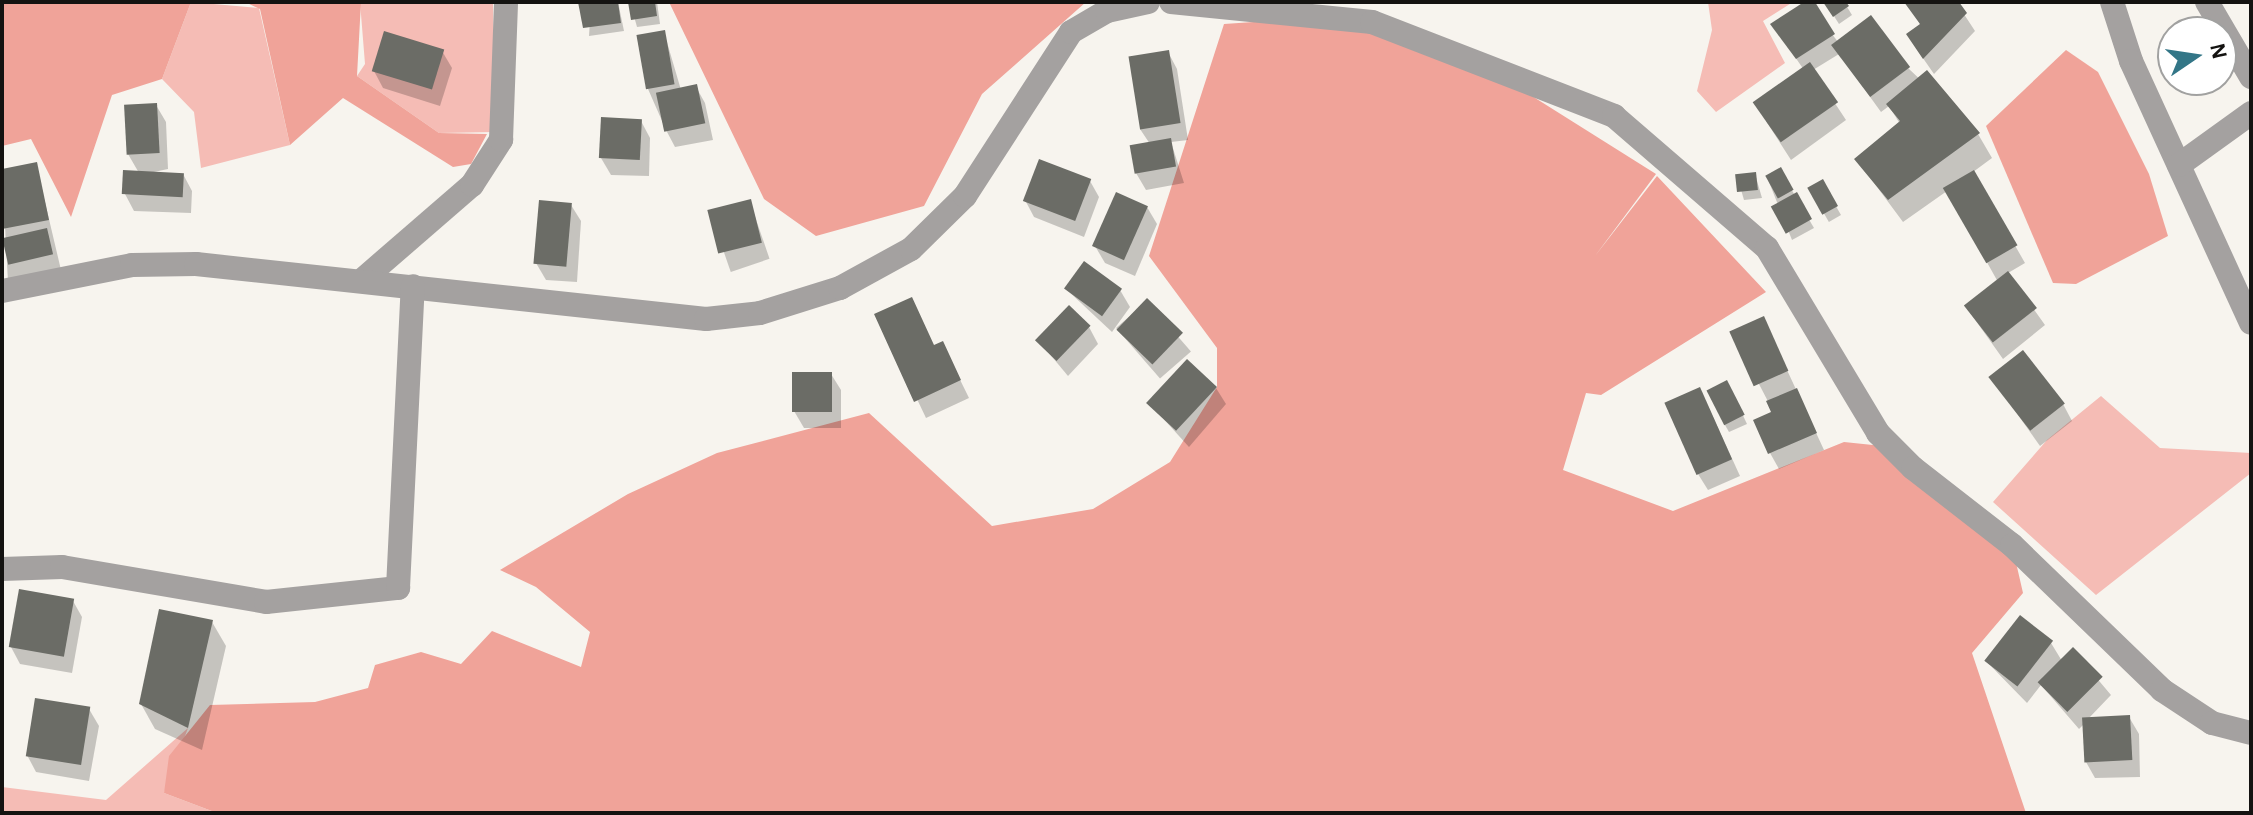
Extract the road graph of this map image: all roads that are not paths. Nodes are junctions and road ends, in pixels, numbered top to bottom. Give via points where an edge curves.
1 (506, 2) edge
2 (1148, 2) edge
3 (1171, 2) edge
4 (2112, 2) edge
5 (2207, 2) edge
6 (2251, 77) edge
7 (2251, 113) edge
8 (2179, 165) junction
9 (361, 281) junction
10 (413, 286) junction
11 (2244, 290) edge
12 (2, 291) edge
13 (2251, 323) edge
14 (2, 569) edge
15 (2251, 733) edge

1 - 9 street via 501,140 472,185
2 - 10 street via 1107,11 1071,32 965,196 911,249 840,288 760,313 706,319
3 - 15 street via 1372,22 1614,116 1767,248 1878,433 1913,468 2012,545 2162,690 2212,723
4 - 8 street
5 - 6 street
7 - 8 street
8 - 11 street
9 - 10 street
9 - 12 street via 132,265
10 - 14 street via 398,588 266,602 62,567
11 - 13 street

